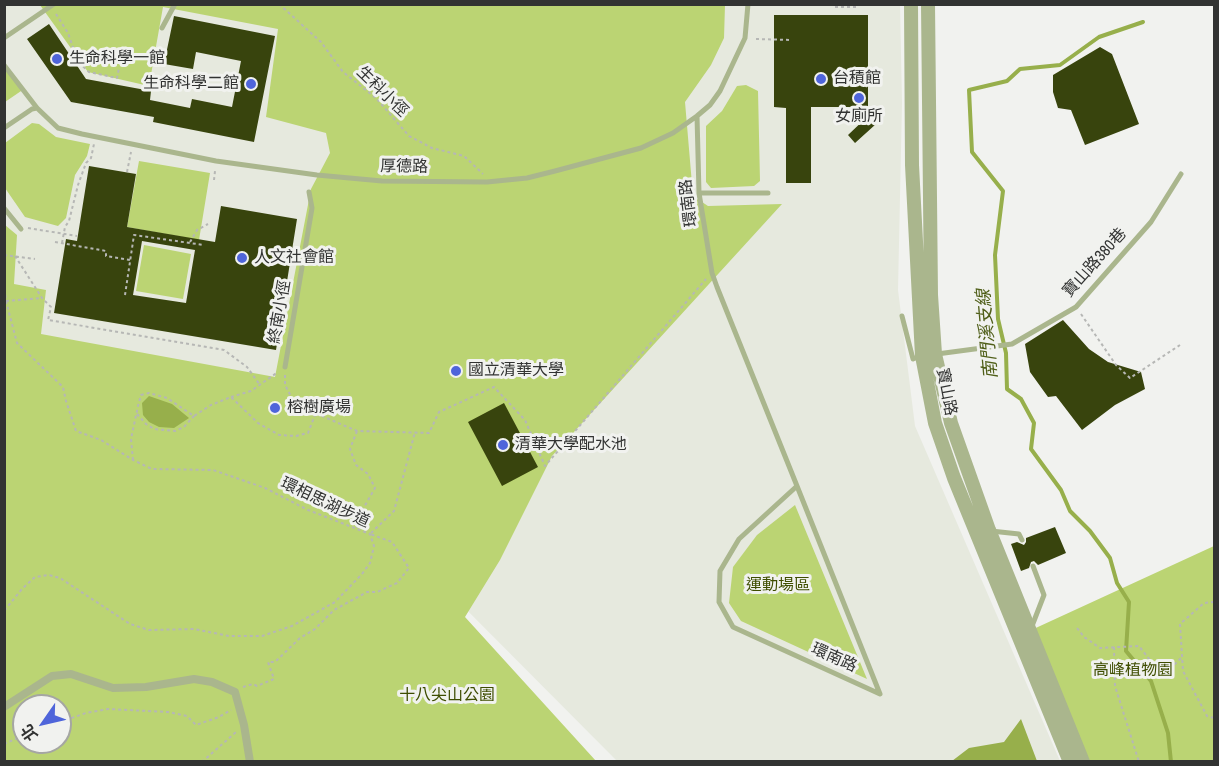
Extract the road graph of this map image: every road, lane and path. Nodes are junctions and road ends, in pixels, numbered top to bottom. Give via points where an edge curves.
1 (175, 4) edge
2 (279, 4) edge
3 (748, 4) edge
4 (911, 4) edge
5 (928, 4) edge
6 (53, 6) edge
7 (835, 7) dead end
8 (859, 7) dead end
9 (162, 28) dead end
10 (4, 38) edge
11 (756, 39) dead end
12 (792, 40) dead end
13 (4, 65) edge
14 (119, 68) dead end
15 (38, 108) junction
16 (697, 116) junction
17 (4, 128) edge
18 (131, 149) dead end
19 (93, 151) dead end
20 (216, 165) dead end
21 (127, 172) dead end
22 (483, 174) dead end
23 (1181, 174) dead end
24 (214, 180) dead end
25 (309, 192) dead end
26 (699, 193) junction
27 (768, 193) dead end
28 (4, 207) edge
29 (208, 224) dead end
30 (21, 229) joint
31 (64, 234) junction
32 (77, 236) dead end
33 (55, 242) dead end
34 (62, 243) junction
35 (190, 243) junction
36 (204, 245) dead end
37 (4, 255) edge
38 (15, 256) junction
39 (35, 259) dead end
40 (130, 260) junction
41 (712, 273) junction
42 (4, 283) edge
43 (125, 295) dead end
44 (42, 298) junction
45 (6, 301) junction
46 (1076, 307) junction
47 (902, 316) dead end
48 (1180, 345) dead end
49 (929, 355) junction
50 (285, 367) junction
51 (260, 386) junction
52 (231, 397) junction
53 (137, 414) junction
54 (315, 415) junction
55 (194, 416) junction
56 (357, 431) junction
57 (415, 432) junction
58 (133, 460) junction
59 (797, 486) junction
60 (357, 529) junction
61 (989, 530) junction
62 (370, 534) junction
63 (1022, 540) dead end
64 (1033, 566) dead end
65 (1215, 602) edge
66 (4, 611) edge
67 (1077, 628) dead end
68 (1030, 631) junction
69 (1114, 647) junction
70 (1182, 658) junction
71 (253, 684) dead end
72 (240, 705) junction
73 (4, 707) edge
74 (72, 718) edge
75 (1215, 718) edge
76 (244, 725) junction
77 (202, 762) edge
78 (250, 762) edge
79 (1070, 762) edge
80 (1083, 762) edge
81 (1139, 762) edge

1 - 9 lane
2 - 22 path, 生科小徑 via 321,42 343,72 376,98 409,136 432,148 464,156
3 - 16 lane, 厚德路 via 745,38 736,61 720,91
4 - 49 street, 寶山路 via 912,165
5 - 49 street, 寶山路
6 - 10 lane
6 - 14 path via 83,67 117,78
7 - 8 path
11 - 12 path
13 - 15 lane, 厚德路
15 - 16 lane, 厚德路 via 58,128 82,134 226,162 382,181 487,182 527,177 641,148
15 - 17 lane
16 - 26 lane, 環南路
18 - 21 path
19 - 31 path
20 - 24 path
23 - 46 lane, 寶山路380巷 via 1151,222
25 - 50 lane, 終南小徑 via 309,226
26 - 27 lane
26 - 41 lane, 環南路
28 - 30 lane
29 - 35 path via 197,230
30 - 31 path
31 - 32 path
31 - 34 path
33 - 34 path
34 - 40 path
35 - 36 path
35 - 40 path via 134,235
37 - 38 path
38 - 39 path
38 - 44 path
40 - 43 path
41 - 57 path via 544,466 525,420 494,387 439,412 429,433
41 - 59 lane, 環南路
42 - 45 path, 環相思湖步道
44 - 45 path
44 - 51 path via 51,307 48,320 224,350 247,367
45 - 58 path, 環相思湖步道 via 17,343 63,387 76,431 101,440
46 - 48 path via 1116,365 1130,378
46 - 49 lane, 寶山路380巷 via 1012,344
47 - 49 lane via 913,359
49 - 61 street, 寶山路
49 - 79 street, 寶山路 via 935,423 954,478
50 - 51 path
50 - 54 path via 285,386 293,400
51 - 52 path
52 - 54 path via 258,423 279,435 308,433
52 - 55 path
53 - 55 path via 154,429 175,431
53 - 55 path via 141,395 149,393 167,398
53 - 58 path via 131,439
54 - 56 path
56 - 57 path
56 - 60 path via 350,449 356,465 368,474 375,488
57 - 62 path via 394,511
58 - 60 path, 環相思湖步道 via 152,469 213,470 265,488
59 - 59 lane, 環南路 via 858,639 880,694 733,627 719,602 720,571 739,539
60 - 62 path, 環相思湖步道
61 - 63 lane via 1019,534
61 - 68 street, 寶山路
62 - 66 path, 環相思湖步道 via 374,546 370,563 335,602 292,626 262,636 229,636 194,628 149,630 130,624 60,578 49,575 35,577
62 - 71 path via 392,542 410,568 397,583 367,592 334,610 275,662 268,662 274,679
64 - 68 lane via 1044,595
65 - 70 path via 1204,603 1180,624
67 - 69 path via 1100,648
68 - 80 street, 寶山路
69 - 70 path via 1139,646 1159,672
69 - 81 path via 1115,686
70 - 75 path via 1182,671 1207,716
72 - 73 street via 235,692 212,682 194,679 113,688 72,674 52,676
72 - 74 path via 196,725 187,716 168,712 108,709
72 - 76 street
76 - 77 path
76 - 78 street

